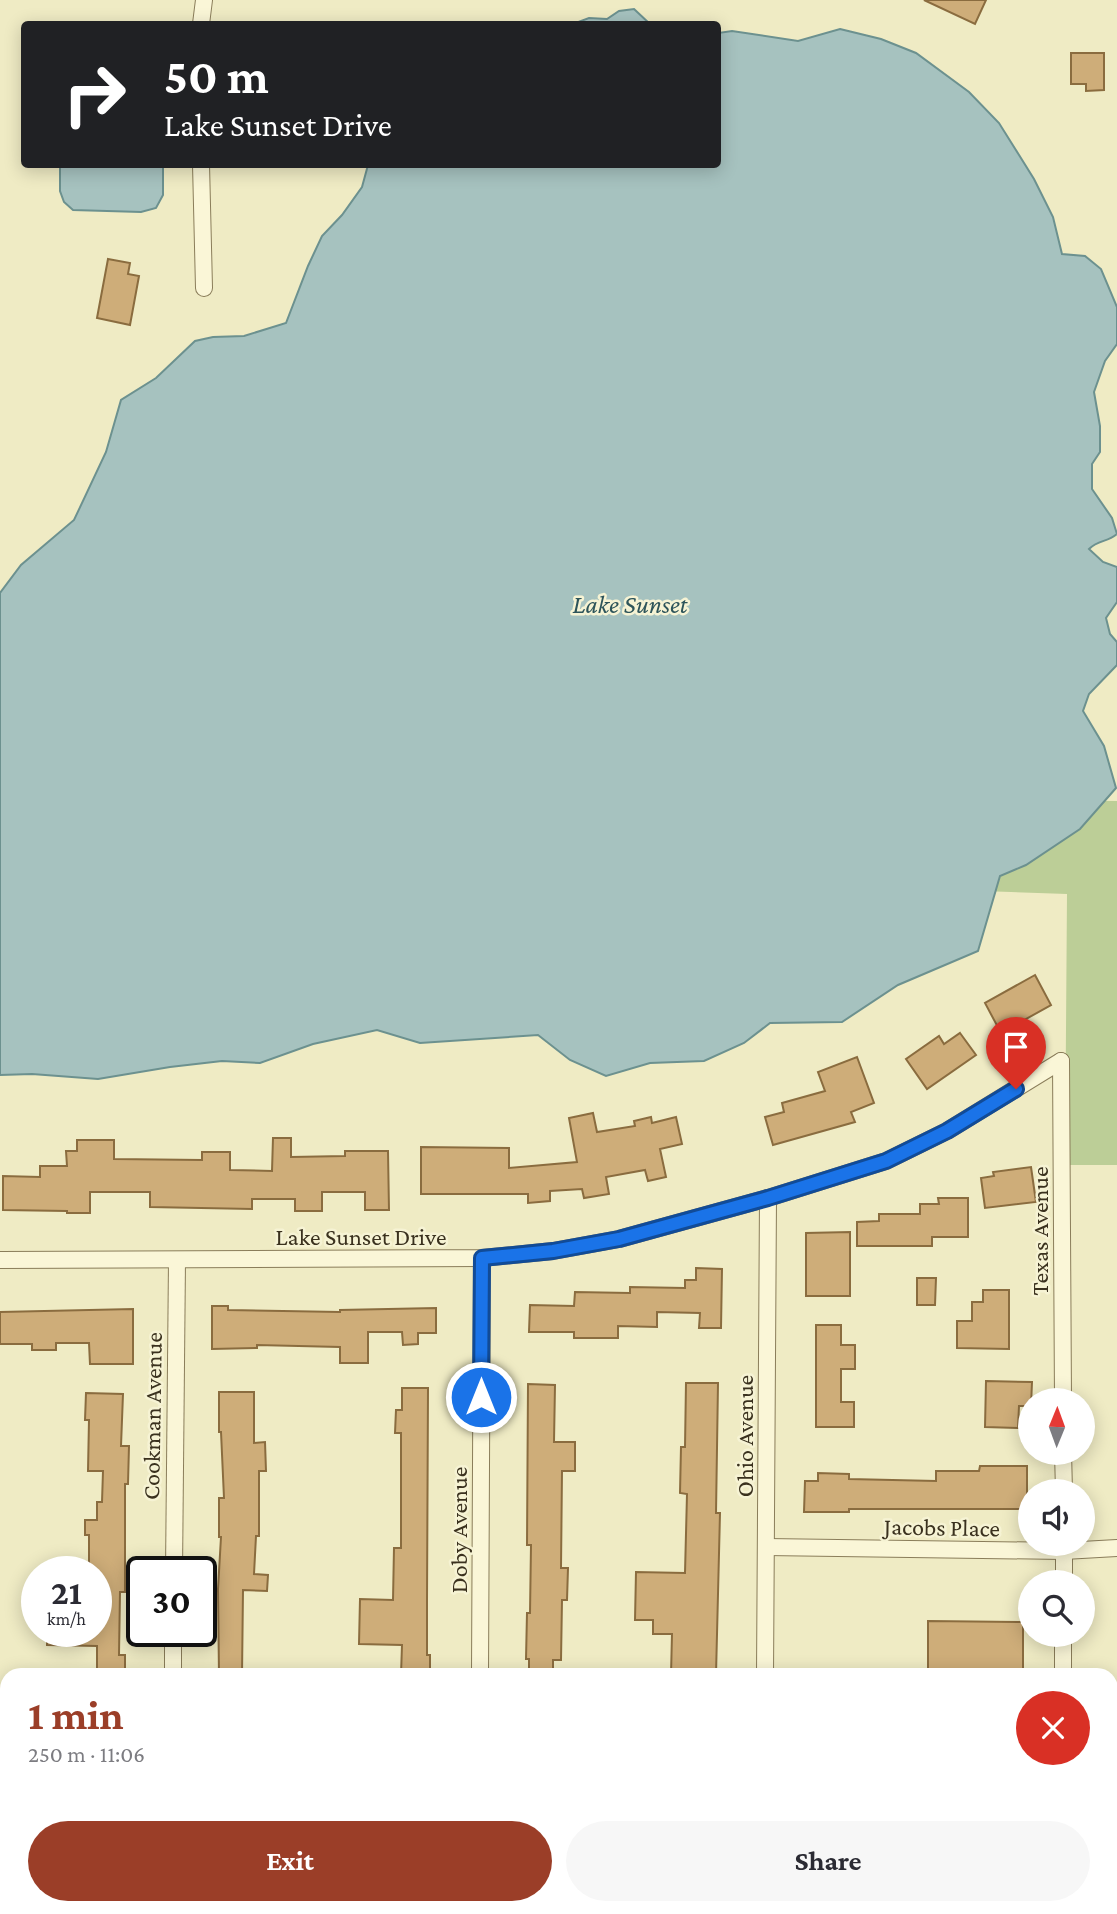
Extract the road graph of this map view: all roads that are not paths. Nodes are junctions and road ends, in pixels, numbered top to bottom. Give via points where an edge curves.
1 (204, 0) edge
2 (201, 21) edge
3 (201, 168) edge
4 (204, 288) dead end
5 (1061, 1061) joint
6 (768, 1198) junction
7 (482, 1258) junction
8 (0, 1260) edge
9 (177, 1261) junction
10 (1063, 1388) edge
11 (766, 1547) junction
12 (1018, 1547) edge
13 (1095, 1548) edge
14 (1117, 1548) edge
15 (174, 1556) edge
16 (173, 1647) edge
17 (1063, 1647) edge
18 (173, 1668) edge
19 (480, 1668) edge
20 (765, 1668) edge
21 (1063, 1668) edge

1 - 2 street
3 - 4 street
5 - 6 street, Lake Sunset Drive via 947,1131 886,1161
5 - 10 street, Texas Avenue
6 - 7 street, Lake Sunset Drive via 619,1239
6 - 11 street, Ohio Avenue
7 - 9 street, Lake Sunset Drive
7 - 19 street, Doby Avenue
8 - 9 street, Lake Sunset Drive
9 - 15 street, Cookman Avenue
11 - 12 street, Jacobs Place
11 - 20 street, Ohio Avenue
13 - 14 street, Jacobs Place
16 - 18 street
17 - 21 street

